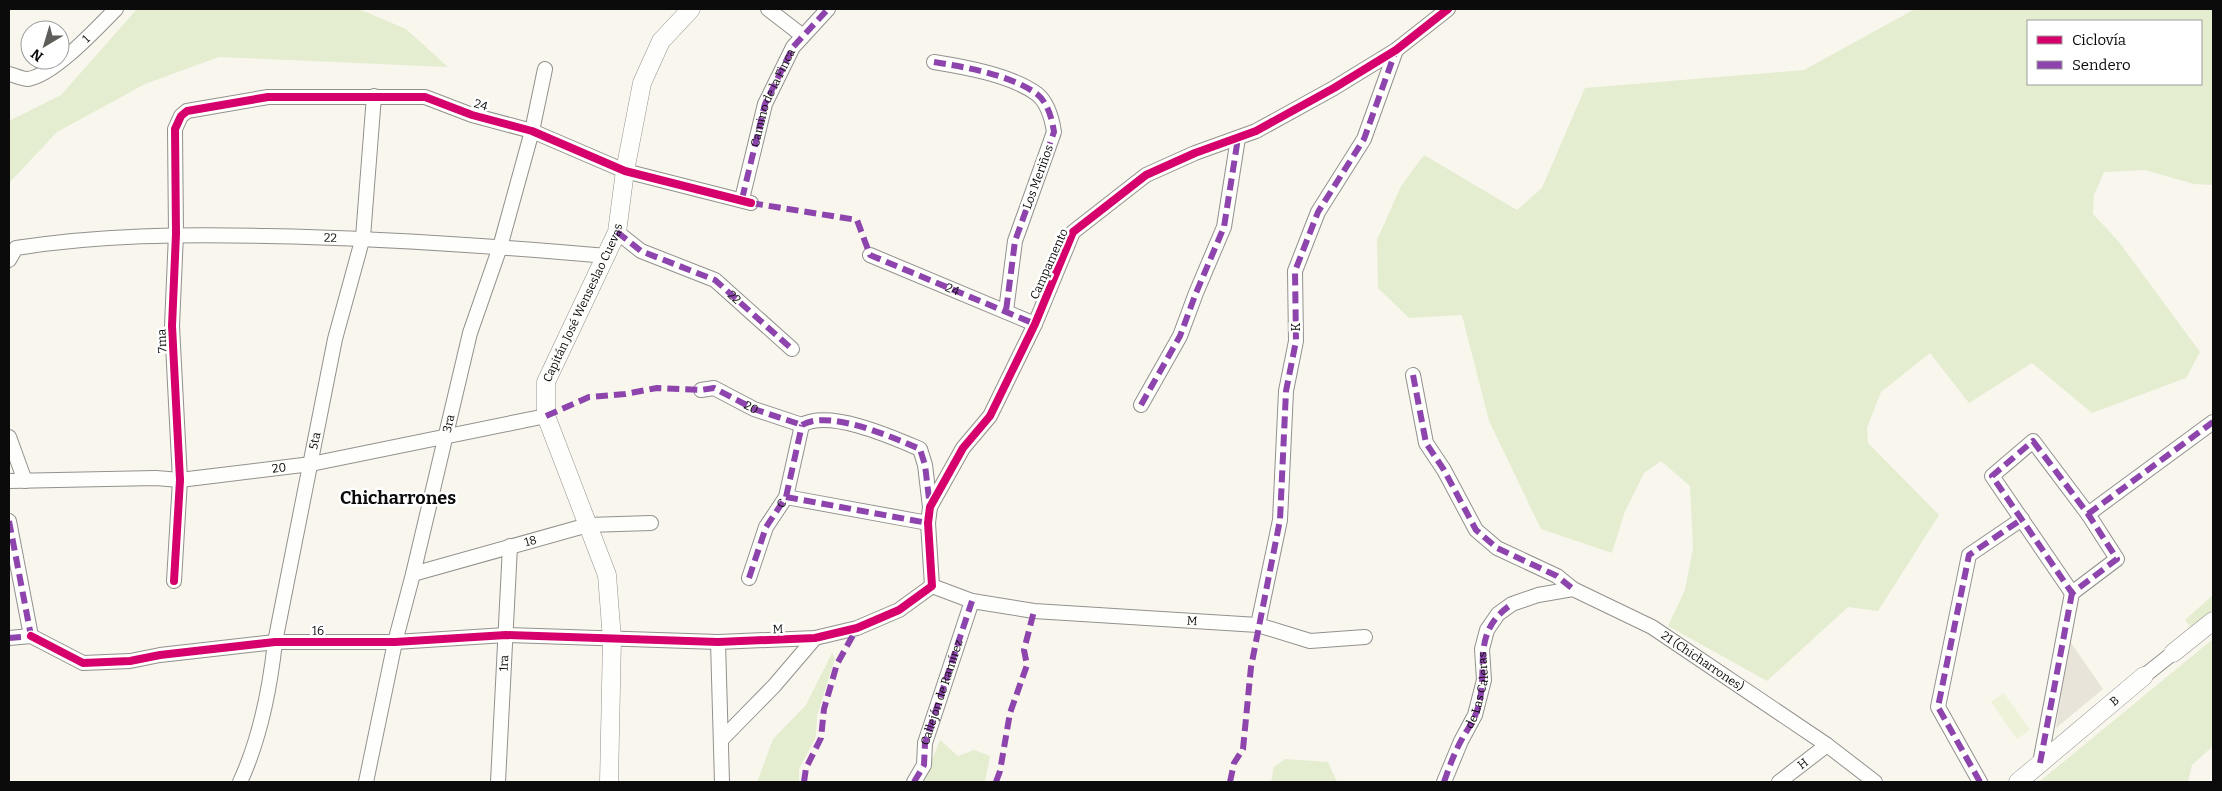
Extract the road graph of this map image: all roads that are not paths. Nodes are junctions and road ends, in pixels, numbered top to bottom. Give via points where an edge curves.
1 (116, 9) edge
2 (691, 9) edge
3 (768, 9) edge
4 (828, 9) edge
5 (1448, 9) edge
6 (803, 36) junction
7 (1396, 50) junction
8 (934, 62) dead end
9 (545, 70) dead end
10 (9, 74) edge
11 (374, 96) junction
12 (194, 109) joint
13 (532, 131) junction
14 (1238, 138) junction
15 (625, 171) junction
16 (746, 201) joint
17 (617, 232) junction
18 (176, 234) junction
19 (363, 238) junction
20 (500, 247) junction
21 (870, 255) dead end
22 (606, 256) junction
23 (9, 260) edge
24 (1006, 311) junction
25 (1035, 324) junction
26 (792, 349) dead end
27 (1414, 375) dead end
28 (701, 390) dead end
29 (1140, 404) dead end
30 (546, 416) junction
31 (2213, 422) edge
32 (802, 425) junction
33 (444, 436) junction
34 (9, 437) edge
35 (311, 464) junction
36 (180, 480) junction
37 (9, 481) edge
38 (25, 481) junction
39 (786, 497) junction
40 (930, 507) junction
41 (2088, 514) junction
42 (2022, 519) junction
43 (9, 521) edge
44 (651, 523) dead end
45 (928, 523) junction
46 (588, 525) junction
47 (510, 546) junction
48 (413, 574) junction
49 (749, 578) dead end
50 (174, 580) dead end
51 (932, 586) junction
52 (1573, 589) junction
53 (2072, 593) junction
54 (972, 601) junction
55 (2213, 621) edge
56 (1258, 625) junction
57 (506, 635) junction
58 (31, 636) junction
59 (1365, 637) dead end
60 (9, 638) edge
61 (814, 638) junction
62 (612, 639) junction
63 (275, 642) junction
64 (395, 642) junction
65 (718, 642) junction
66 (2173, 653) joint
67 (2144, 676) joint
68 (722, 739) junction
69 (1827, 745) junction
70 (2040, 763) junction
71 (240, 782) edge
72 (366, 782) edge
73 (498, 782) edge
74 (609, 782) edge
75 (722, 782) edge
76 (914, 782) edge
77 (1444, 782) edge
78 (1779, 782) edge
79 (1875, 782) edge
80 (1980, 782) edge
81 (2018, 782) edge

1 - 10 street, 1 via 72,53 27,79
2 - 15 street, Capitán José Wenseslao Cuevas via 661,41 642,83
3 - 6 street
4 - 6 street, Camino de la Finca
5 - 7 street, Campamento
6 - 16 street, Camino de la Finca via 793,47 765,104
7 - 14 street, Campamento via 1334,88
7 - 56 street, K via 1364,139 1318,212 1295,271 1296,341 1286,391 1280,520
8 - 24 street, Los Meriños via 964,67 1024,87 1038,95 1053,123 1054,132 1015,241
9 - 13 street, 3ra
11 - 12 street, 24 via 268,97
11 - 13 street, 24 via 425,97 472,115
11 - 19 street, 5ta
12 - 18 street, 7ma via 181,116 175,128
13 - 15 street, 24
13 - 20 street, 3ra
14 - 25 street, Campamento via 1146,175 1073,232
14 - 29 street via 1224,228 1180,336
15 - 16 street, 24
15 - 17 street, Capitán José Wenseslao Cuevas
17 - 22 street, Capitán José Wenseslao Cuevas
17 - 26 street, 22 via 641,251 715,280
18 - 19 street, 22
18 - 23 street, 22 via 54,242 16,248
18 - 36 street, 7ma via 172,326
19 - 20 street, 22
19 - 35 street, 5ta via 335,340
20 - 22 street, 22
20 - 33 street, 3ra via 470,333
21 - 24 street, 24
22 - 30 street, Capitán José Wenseslao Cuevas via 546,382
24 - 25 street, 24
25 - 40 street, Campamento via 990,416 963,448
27 - 52 street, 21 (Chicharrones) via 1426,443 1476,530 1497,548 1557,576
28 - 32 street, 20 via 714,388 754,409
30 - 33 street, 20
30 - 46 street, Capitán José Wenseslao Cuevas
31 - 41 street
32 - 39 street, C
32 - 40 street via 818,419 874,430 920,449
33 - 35 street, 20
33 - 48 street, 3ra
34 - 38 street
35 - 36 street, 20
35 - 63 street, 5ta
36 - 38 street, 20
36 - 50 street, 7ma
37 - 38 street, 20
39 - 45 street
39 - 49 street, C via 766,527
40 - 45 street, Campamento
41 - 42 street via 2033,441 1992,476
41 - 53 street via 2117,558
42 - 53 street
42 - 80 street via 1969,555 1938,707
43 - 58 street
44 - 46 street, 18
45 - 51 street, Campamento
46 - 47 street, 18
46 - 62 street, Capitán José Wenseslao Cuevas via 607,575
47 - 48 street, 18
47 - 57 street, 1ra
48 - 64 street, 3ra
51 - 54 street, M
51 - 61 street, M via 899,610 857,628
52 - 69 street, 21 (Chicharrones) via 1652,627
52 - 77 street, de Las Caleras via 1538,595 1512,604 1498,614 1482,649 1484,680 1475,715
53 - 70 street
54 - 56 street, M via 1034,611
54 - 76 street, Callejón de Ramírez via 925,743 924,765
55 - 66 street, B
56 - 59 street, M via 1310,641
57 - 62 street, 16
57 - 64 street, 16
57 - 73 street, 1ra
58 - 60 street
58 - 63 street, 16 via 83,663 130,661 160,654
61 - 65 street, M
61 - 68 street via 774,686
62 - 65 street, M
62 - 74 street, Capitán José Wenseslao Cuevas
63 - 64 street, 16
63 - 71 street, 5ta via 272,671 252,757
64 - 72 street, 3ra
65 - 68 street
66 - 67 street, B
67 - 70 street, B
68 - 75 street
69 - 78 street, H
69 - 79 street, 21 (Chicharrones)
70 - 81 street, B

